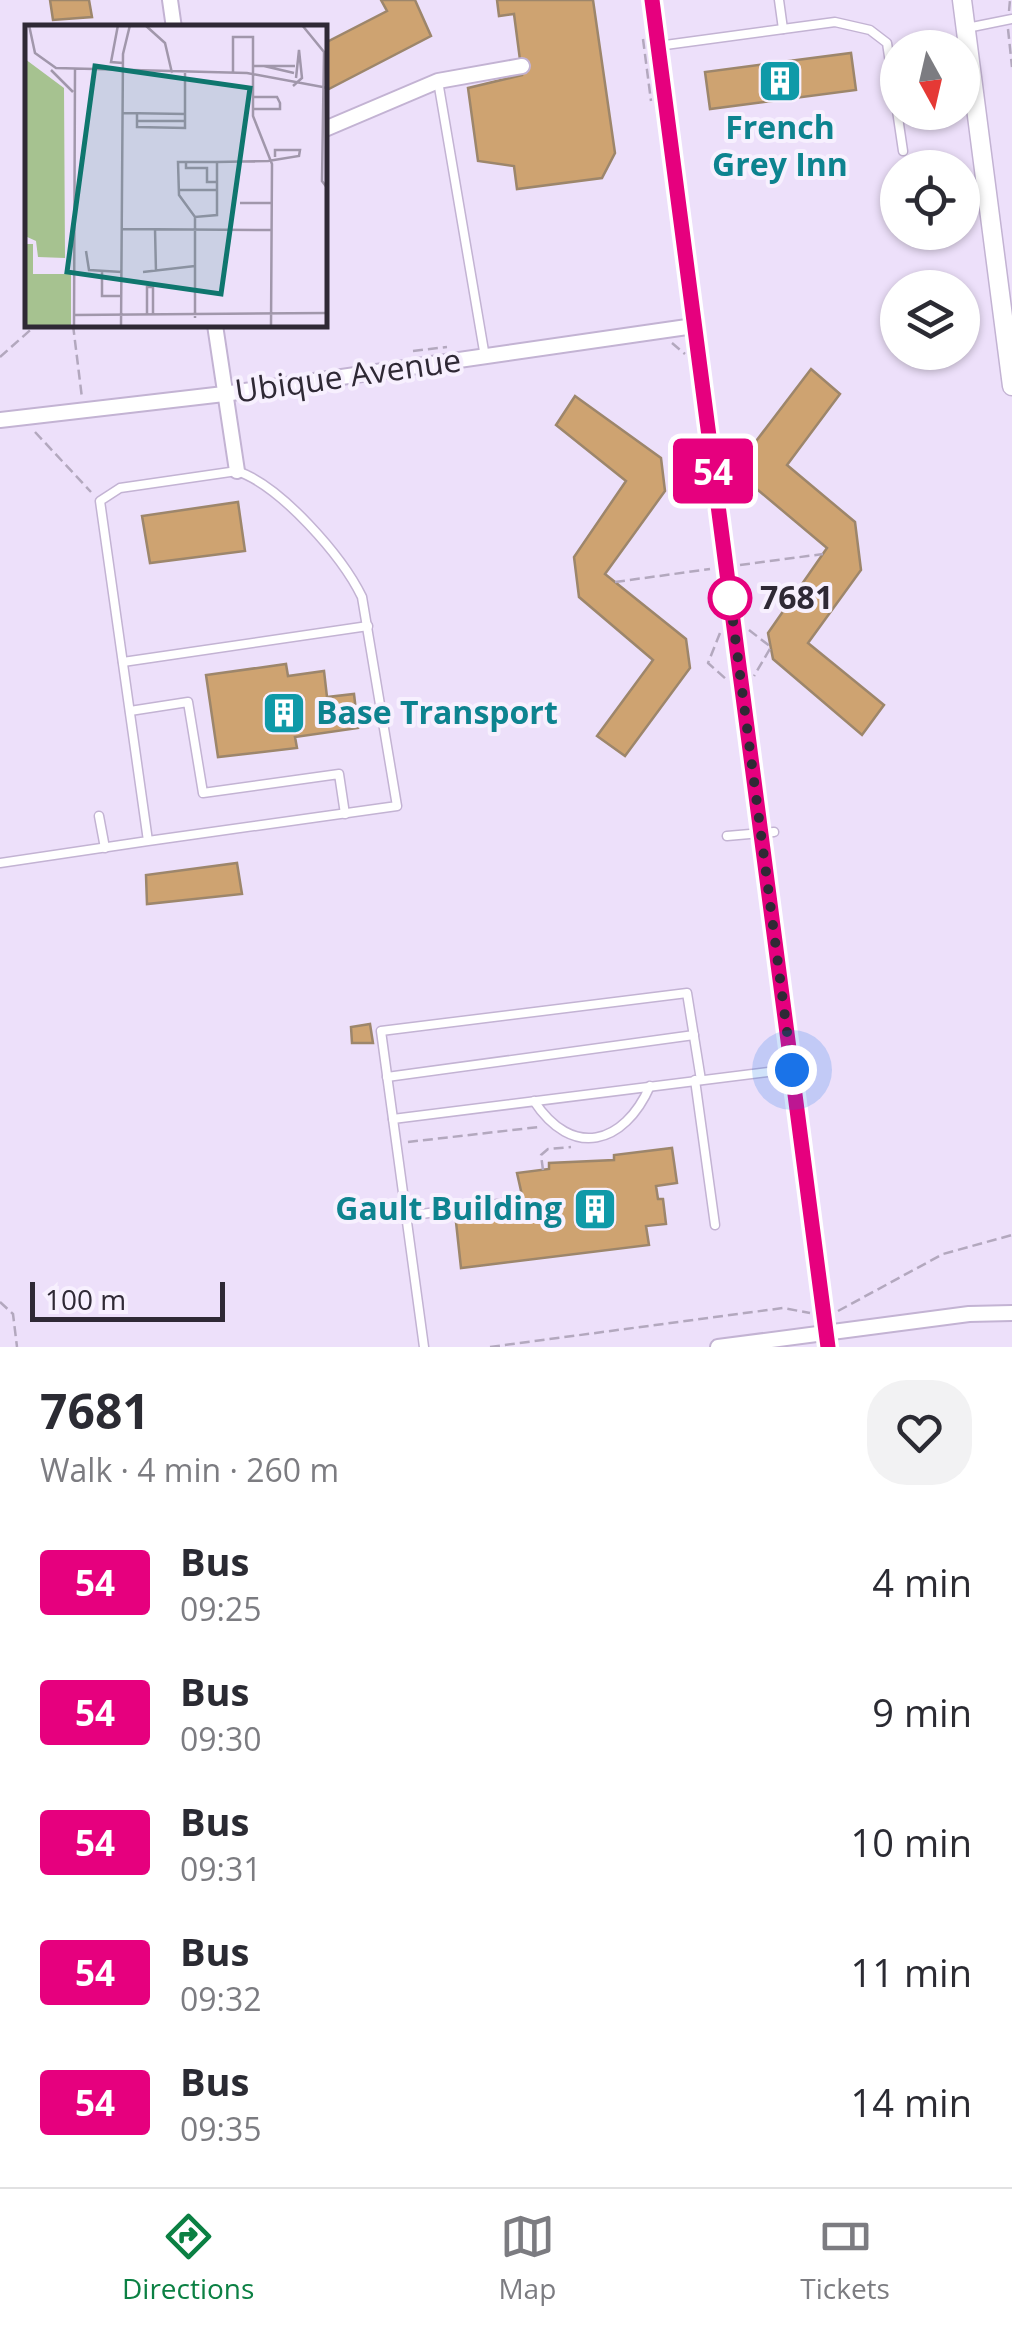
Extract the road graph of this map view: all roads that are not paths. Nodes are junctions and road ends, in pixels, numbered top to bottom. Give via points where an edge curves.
1 (170, 0) edge
2 (652, 0) edge
3 (779, 0) edge
4 (962, 0) edge
5 (1010, 19) edge
6 (174, 25) edge
7 (966, 28) junction
8 (783, 29) junction
9 (658, 46) junction
10 (522, 66) dead end
11 (438, 81) junction
12 (328, 128) edge
13 (903, 150) edge
14 (694, 326) junction
15 (215, 328) edge
16 (485, 357) junction
17 (1012, 386) edge
18 (224, 394) junction
19 (0, 420) edge
20 (711, 451) junction
21 (238, 471) junction
22 (719, 512) junction
23 (368, 626) junction
24 (124, 662) junction
25 (130, 711) junction
26 (345, 814) junction
27 (99, 816) dead end
28 (768, 832) junction
29 (727, 836) dead end
30 (148, 841) junction
31 (105, 848) junction
32 (0, 863) edge
33 (694, 1035) junction
34 (792, 1070) junction
35 (387, 1077) junction
36 (698, 1080) junction
37 (650, 1086) junction
38 (534, 1101) junction
39 (393, 1119) junction
40 (505, 1203) dead end
41 (406, 1216) junction
42 (715, 1225) dead end
43 (1012, 1304) edge
44 (968, 1314) junction
45 (1012, 1314) edge
46 (828, 1340) edge
47 (424, 1347) edge
48 (718, 1347) edge

1 - 6 street
2 - 9 street
3 - 8 lane
4 - 7 street
5 - 7 lane
7 - 17 street
8 - 9 lane
8 - 13 lane via 853,24 887,43
9 - 14 street
10 - 11 street
11 - 12 street
11 - 16 lane
14 - 16 street, Ubique Avenue
14 - 20 street
15 - 18 street
16 - 18 street, Ubique Avenue
18 - 19 street, Ubique Avenue
18 - 21 street
20 - 22 street
20 - 22 lane via 688,484
20 - 22 lane via 746,476
21 - 23 lane via 253,476 347,567
21 - 24 lane via 120,488 100,501
22 - 28 street
23 - 24 lane
23 - 26 lane via 397,806
24 - 25 lane
25 - 26 lane via 188,702 202,793 339,774
25 - 30 lane
26 - 30 lane
27 - 31 lane
28 - 29 lane
28 - 34 street
30 - 31 lane
31 - 32 lane
33 - 35 lane
33 - 35 lane via 687,993 381,1031
33 - 36 lane
34 - 36 lane
34 - 46 street
35 - 39 lane
36 - 37 lane
36 - 42 lane
37 - 38 lane
37 - 38 lane via 618,1131 596,1138 566,1132
38 - 39 lane
39 - 41 lane
40 - 41 lane
41 - 47 lane
43 - 44 street
44 - 45 street
44 - 46 street
46 - 48 street

